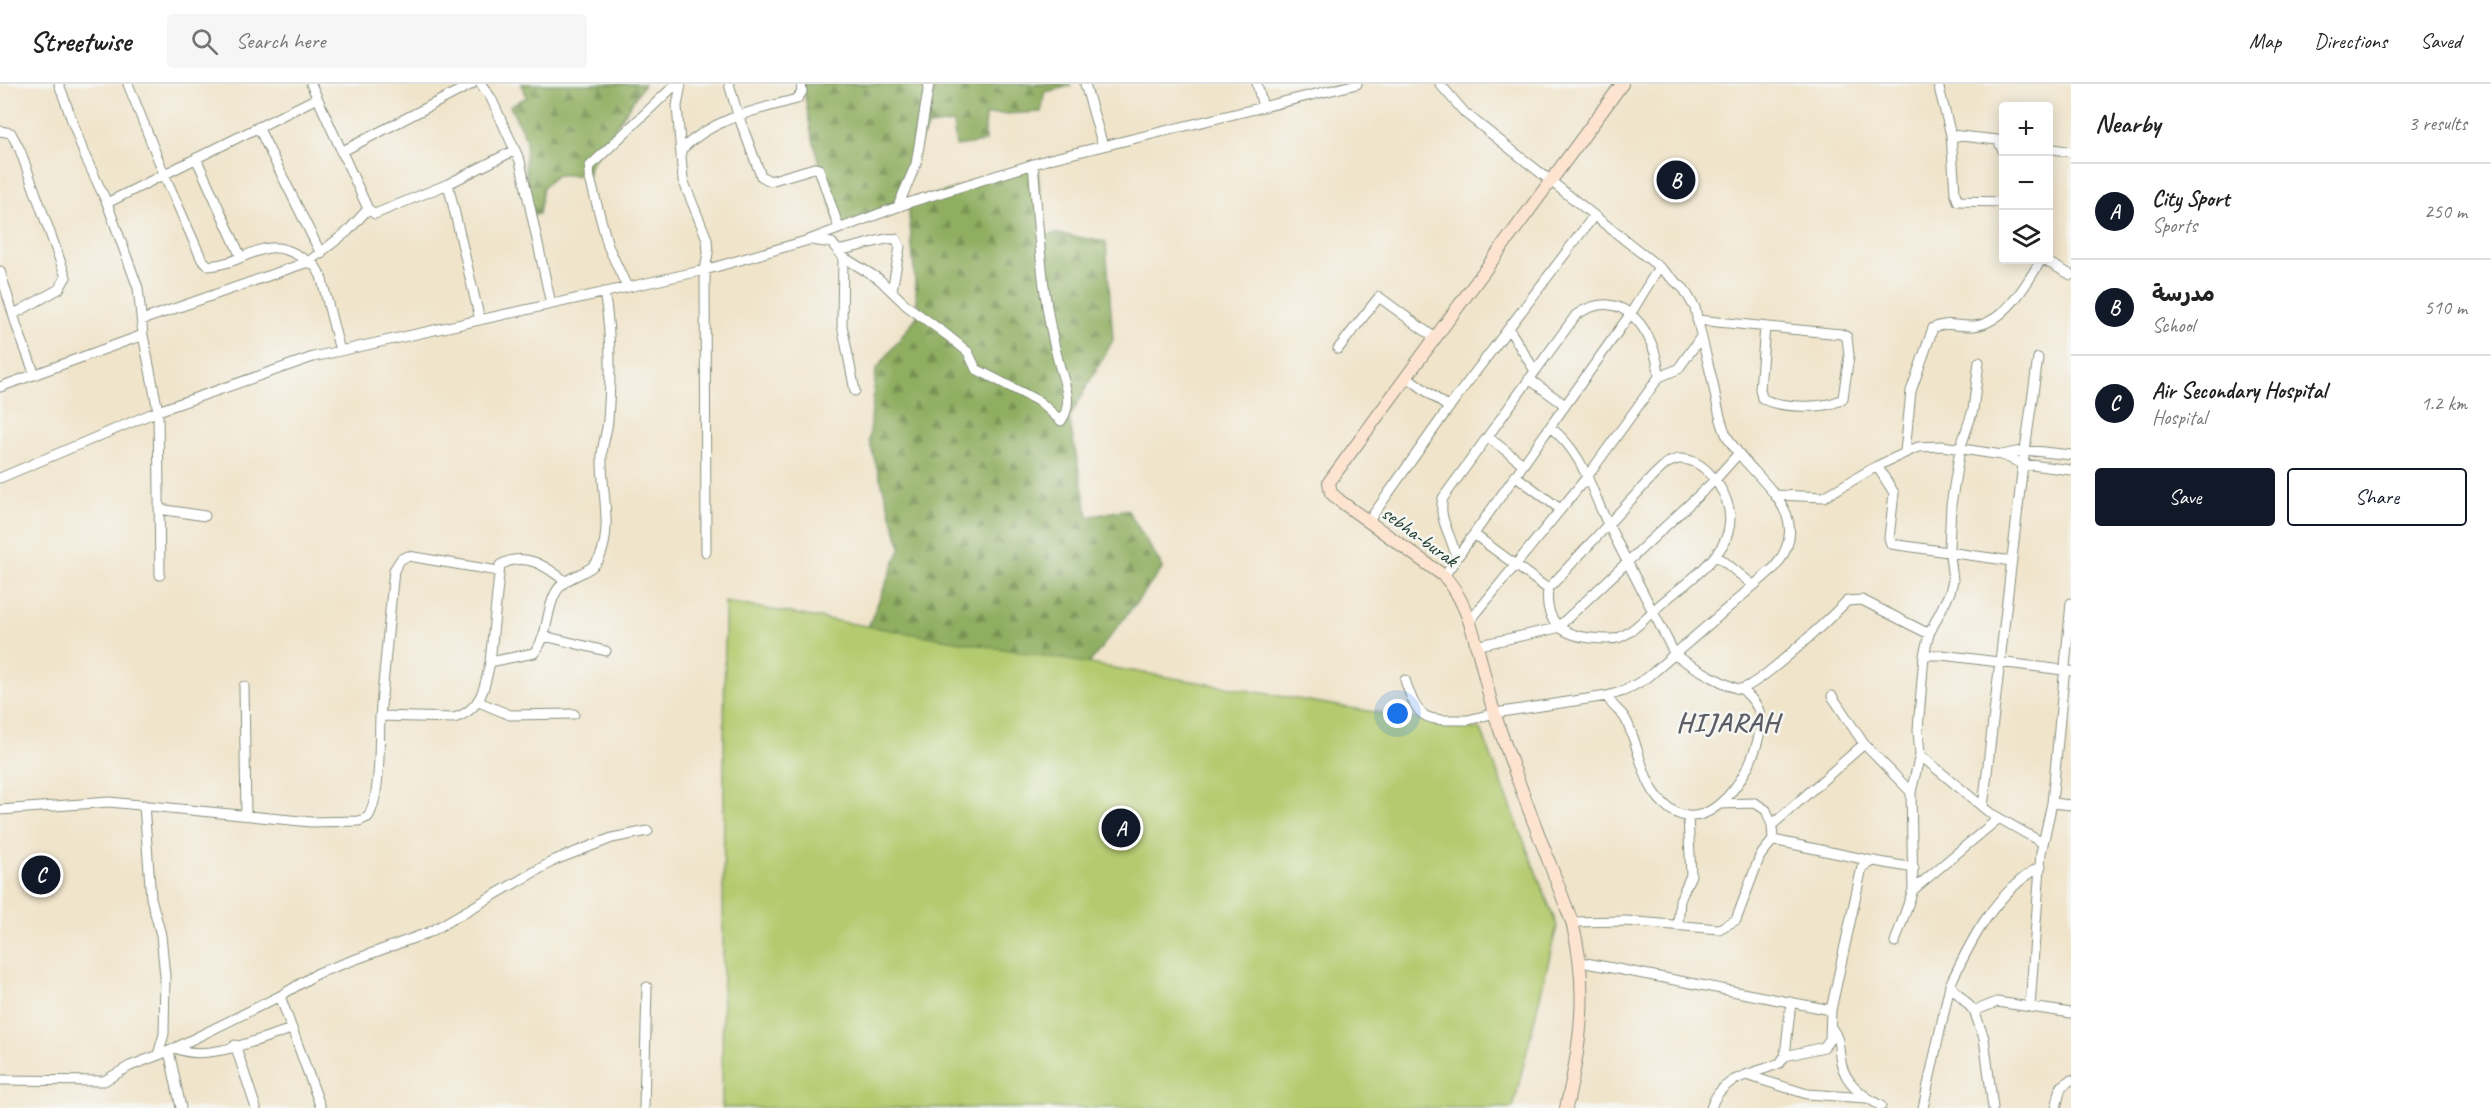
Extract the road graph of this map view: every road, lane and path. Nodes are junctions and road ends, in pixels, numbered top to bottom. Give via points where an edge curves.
1 (59, 84) edge
2 (128, 84) edge
3 (322, 84) edge
4 (472, 84) edge
5 (481, 84) edge
6 (676, 84) edge
7 (681, 84) edge
8 (729, 84) edge
9 (801, 84) edge
10 (929, 84) edge
11 (1085, 84) edge
12 (1257, 84) edge
13 (1357, 84) edge
14 (1440, 84) edge
15 (1622, 84) edge
16 (1938, 84) edge
17 (314, 90) edge
18 (1263, 107) junction
19 (738, 115) junction
20 (258, 127) junction
21 (0, 131) edge
22 (1951, 135) junction
23 (1999, 141) edge
24 (1103, 146) junction
25 (682, 149) junction
26 (2053, 149) edge
27 (515, 150) junction
28 (341, 152) junction
29 (2071, 152) edge
30 (196, 158) junction
31 (1033, 164) junction
32 (164, 174) junction
33 (1549, 181) junction
34 (448, 184) junction
35 (1999, 202) edge
36 (107, 203) junction
37 (898, 207) junction
38 (368, 210) junction
39 (1593, 217) junction
40 (839, 228) junction
41 (809, 240) junction
42 (321, 254) junction
43 (842, 254) junction
44 (241, 257) junction
45 (308, 262) junction
46 (2040, 264) edge
47 (2050, 264) edge
48 (1659, 267) junction
49 (705, 270) junction
50 (0, 271) edge
51 (2071, 275) edge
52 (627, 287) junction
53 (892, 290) junction
54 (604, 292) junction
55 (551, 304) junction
56 (1631, 313) junction
57 (14, 314) junction
58 (142, 320) junction
59 (480, 320) junction
60 (1697, 320) junction
61 (1765, 327) junction
62 (1509, 329) junction
63 (143, 335) junction
64 (1701, 337) junction
65 (1435, 338) junction
66 (1338, 349) dead end
67 (340, 351) junction
68 (2038, 358) dead end
69 (1978, 362) dead end
70 (35, 375) junction
71 (1532, 375) junction
72 (1406, 376) junction
73 (1659, 377) junction
74 (0, 387) edge
75 (855, 391) dead end
76 (1565, 405) junction
77 (1449, 408) junction
78 (158, 411) junction
79 (1550, 427) junction
80 (1488, 437) junction
81 (1960, 449) junction
82 (2025, 450) junction
83 (1905, 452) junction
84 (1738, 454) junction
85 (2002, 455) junction
86 (2071, 455) edge
87 (1523, 464) junction
88 (2023, 464) junction
89 (1877, 466) junction
90 (2071, 470) edge
91 (1516, 476) junction
92 (1587, 477) junction
93 (0, 478) edge
94 (1715, 480) junction
95 (1778, 495) junction
96 (159, 509) junction
97 (1560, 509) junction
98 (205, 516) dead end
99 (1368, 522) junction
100 (1607, 522) junction
101 (1475, 535) junction
102 (706, 552) dead end
103 (1950, 552) junction
104 (1716, 555) junction
105 (1456, 559) junction
106 (1628, 561) junction
107 (2012, 561) junction
108 (1515, 564) junction
109 (498, 571) junction
110 (160, 575) dead end
111 (1444, 576) junction
112 (565, 581) junction
113 (1754, 585) junction
114 (1548, 589) junction
115 (2071, 603) edge
116 (1653, 611) junction
117 (1469, 622) junction
118 (1557, 628) junction
119 (1929, 634) junction
120 (544, 636) junction
121 (1475, 646) junction
122 (606, 651) dead end
123 (1924, 655) junction
124 (1675, 656) junction
125 (490, 662) junction
126 (1999, 662) junction
127 (2067, 671) edge
128 (1405, 680) dead end
129 (244, 686) dead end
130 (1742, 688) junction
131 (1607, 696) junction
132 (1832, 696) dead end
133 (479, 702) junction
134 (1495, 713) junction
135 (574, 714) dead end
136 (380, 716) junction
137 (1864, 744) junction
138 (1920, 754) junction
139 (1911, 792) junction
140 (2052, 803) junction
141 (1719, 804) junction
142 (144, 805) junction
143 (2071, 805) edge
144 (1983, 807) junction
145 (0, 810) edge
146 (246, 815) junction
147 (1688, 817) junction
148 (1999, 818) junction
149 (1772, 825) junction
150 (648, 831) dead end
151 (1773, 840) junction
152 (2043, 843) junction
153 (1874, 861) junction
154 (2041, 866) junction
155 (1914, 868) junction
156 (1913, 890) junction
157 (1572, 922) junction
158 (1678, 926) junction
159 (1895, 942) dead end
160 (1581, 962) junction
161 (1950, 985) junction
162 (647, 987) dead end
163 (280, 996) junction
164 (1791, 1002) junction
165 (2030, 1007) junction
166 (1831, 1010) junction
167 (1974, 1011) junction
168 (2071, 1013) edge
169 (1831, 1027) junction
170 (292, 1029) junction
171 (235, 1046) junction
172 (172, 1050) junction
173 (158, 1055) junction
174 (1785, 1056) junction
175 (1744, 1074) junction
176 (0, 1080) edge
177 (2071, 1080) edge
178 (1866, 1098) junction
179 (1878, 1107) edge
180 (181, 1108) edge
181 (256, 1108) edge
182 (321, 1108) edge
183 (644, 1108) edge
184 (1566, 1108) edge
185 (1711, 1108) edge
186 (1892, 1108) edge
187 (1923, 1108) edge
188 (1993, 1108) edge
189 (2056, 1108) edge

1 - 36 street via 84,154
2 - 32 street
3 - 17 street
4 - 28 street
5 - 27 street
6 - 52 street via 590,166 608,246
7 - 25 street via 677,106
8 - 19 street
9 - 19 street via 802,92 797,99
10 - 37 street via 916,164
11 - 24 street
12 - 18 street
13 - 18 street
14 - 33 street via 1465,113
15 - 33 main road, sebha-burak
16 - 22 street
17 - 20 street
17 - 28 street
18 - 24 street
19 - 25 street via 709,127
19 - 40 street via 761,176 766,180 819,169
20 - 30 street
20 - 42 street
21 - 57 street via 11,133 20,150 66,278 59,289
22 - 23 street
22 - 35 street via 1954,193 1958,201
24 - 31 street
25 - 49 street via 685,189 708,243
26 - 29 street
27 - 34 street
27 - 55 street
28 - 38 street
30 - 32 street
30 - 44 street
31 - 37 street
31 - 53 street via 1049,317 1067,388 1068,411 1061,421 1040,402 976,369 968,352
32 - 36 street
32 - 44 street via 202,260 209,266 226,265
33 - 39 street
33 - 65 main road, sebha-burak
34 - 38 street via 382,213
34 - 59 street
36 - 58 street via 138,288
37 - 40 street
38 - 42 street
39 - 48 street
39 - 62 street
40 - 41 street
41 - 43 street via 832,243
41 - 49 street
42 - 45 street
43 - 53 street
43 - 53 street via 888,237 896,239 900,247
43 - 75 street via 842,325
44 - 45 street via 273,248 292,249
45 - 58 street
45 - 67 street via 321,276
46 - 83 street via 2024,288 1996,316 1975,326 1943,323 1933,328 1911,391
47 - 51 street
48 - 56 street
48 - 60 street via 1689,295
49 - 52 street
49 - 102 street
50 - 57 street
52 - 54 street
54 - 55 street
54 - 112 street via 610,349 608,423 602,452 605,539 597,562
55 - 59 street
56 - 71 street via 1602,306 1580,313
56 - 73 street via 1649,334
56 - 76 street
57 - 70 street
58 - 63 street
59 - 67 street
60 - 61 street
60 - 64 street
61 - 61 street via 1762,398 1797,406 1836,404 1843,398 1849,356 1847,337
62 - 71 street
62 - 77 street
63 - 70 street
63 - 78 street
64 - 73 street via 1678,369
64 - 84 street via 1719,414
65 - 66 street via 1379,297
65 - 72 main road, sebha-burak
67 - 78 street
68 - 82 street
69 - 81 street via 1973,410
70 - 74 street
71 - 76 street
71 - 80 street
72 - 77 street
72 - 99 main road, sebha-burak via 1330,478 1331,493
73 - 92 street
76 - 79 street
77 - 99 street
78 - 93 street
78 - 96 street
79 - 87 street
79 - 92 street via 1572,447
80 - 87 street
80 - 105 street via 1442,501 1443,520
81 - 83 street via 1930,446
81 - 85 street
81 - 103 street via 1951,505
82 - 85 street
82 - 86 street
82 - 88 street
83 - 89 street
84 - 94 street
84 - 95 street
85 - 88 street
87 - 91 street
88 - 90 street
88 - 107 street
89 - 95 street via 1824,497
89 - 103 street via 1894,493 1889,542
91 - 97 street
91 - 101 street
92 - 97 street
92 - 100 street
94 - 100 street via 1691,460 1672,461
94 - 104 street via 1727,502 1731,521
94 - 106 street
95 - 113 street via 1788,520 1785,550 1775,567
96 - 98 street
96 - 110 street
97 - 108 street
99 - 111 main road, sebha-burak
100 - 106 street
100 - 114 street
101 - 105 street
101 - 108 street
103 - 107 street
103 - 119 street via 1950,592
104 - 113 street
104 - 116 street
105 - 111 street
106 - 116 street
106 - 118 street
107 - 126 street
108 - 114 street
108 - 117 street
109 - 112 street via 506,562 536,561
109 - 125 street
109 - 136 street via 408,556 397,562
111 - 117 main road, sebha-burak via 1457,591
112 - 120 street via 555,594
113 - 124 street
114 - 118 street via 1551,618
115 - 127 street
116 - 118 street via 1628,633 1614,639 1576,636
116 - 124 street
117 - 121 main road, sebha-burak
118 - 121 street
119 - 123 street
119 - 130 street via 1854,599
120 - 122 street
120 - 125 street via 534,653
121 - 134 main road, sebha-burak
123 - 126 street
123 - 138 street
124 - 130 street
124 - 131 street via 1636,685
125 - 133 street
126 - 127 street
126 - 144 street
127 - 140 street
128 - 134 street via 1413,705 1430,718 1468,720
129 - 146 street
130 - 141 street via 1760,714 1755,752
131 - 134 street
131 - 147 street via 1628,724 1656,793 1672,810
132 - 137 street
133 - 135 street via 510,714
133 - 136 street via 466,715 454,718
134 - 157 main road, sebha-burak
136 - 146 street via 374,797 368,817 338,822
137 - 139 street
137 - 149 street
138 - 139 street
138 - 144 street
139 - 155 street
140 - 143 street
140 - 152 street
141 - 147 street via 1707,813
141 - 149 street via 1755,803 1766,810
142 - 145 street via 109,802
142 - 146 street
142 - 173 street via 151,898 161,935 165,976 164,1034
144 - 148 street
147 - 158 street via 1691,875 1680,900
148 - 152 street
148 - 156 street
149 - 151 street
150 - 163 street via 612,838 555,860 430,932 318,973
151 - 153 street
151 - 158 street via 1760,856 1733,923 1719,929
152 - 154 street
153 - 155 street
153 - 166 street via 1860,871
154 - 161 street via 2019,879 1994,905
154 - 165 street
155 - 156 street
156 - 159 street
157 - 158 street via 1626,921
157 - 160 main road, sebha-burak
160 - 164 street
160 - 184 main road, sebha-burak via 1583,1014
161 - 167 street
161 - 187 street
162 - 183 street
163 - 170 street
163 - 172 street
164 - 166 street
164 - 174 street
165 - 167 street via 1997,1002
165 - 168 street
166 - 169 street
167 - 188 street via 1984,1038
169 - 174 street via 1830,1039 1824,1047
169 - 178 street via 1839,1038 1846,1075
170 - 171 street
170 - 182 street
171 - 172 street via 199,1054
171 - 181 street
172 - 173 street
172 - 180 street
173 - 176 street via 130,1065 104,1081
174 - 175 street via 1780,1063 1762,1071
175 - 178 street via 1807,1094
175 - 185 street via 1715,1095
177 - 189 street via 2061,1087
178 - 179 street
179 - 186 street

